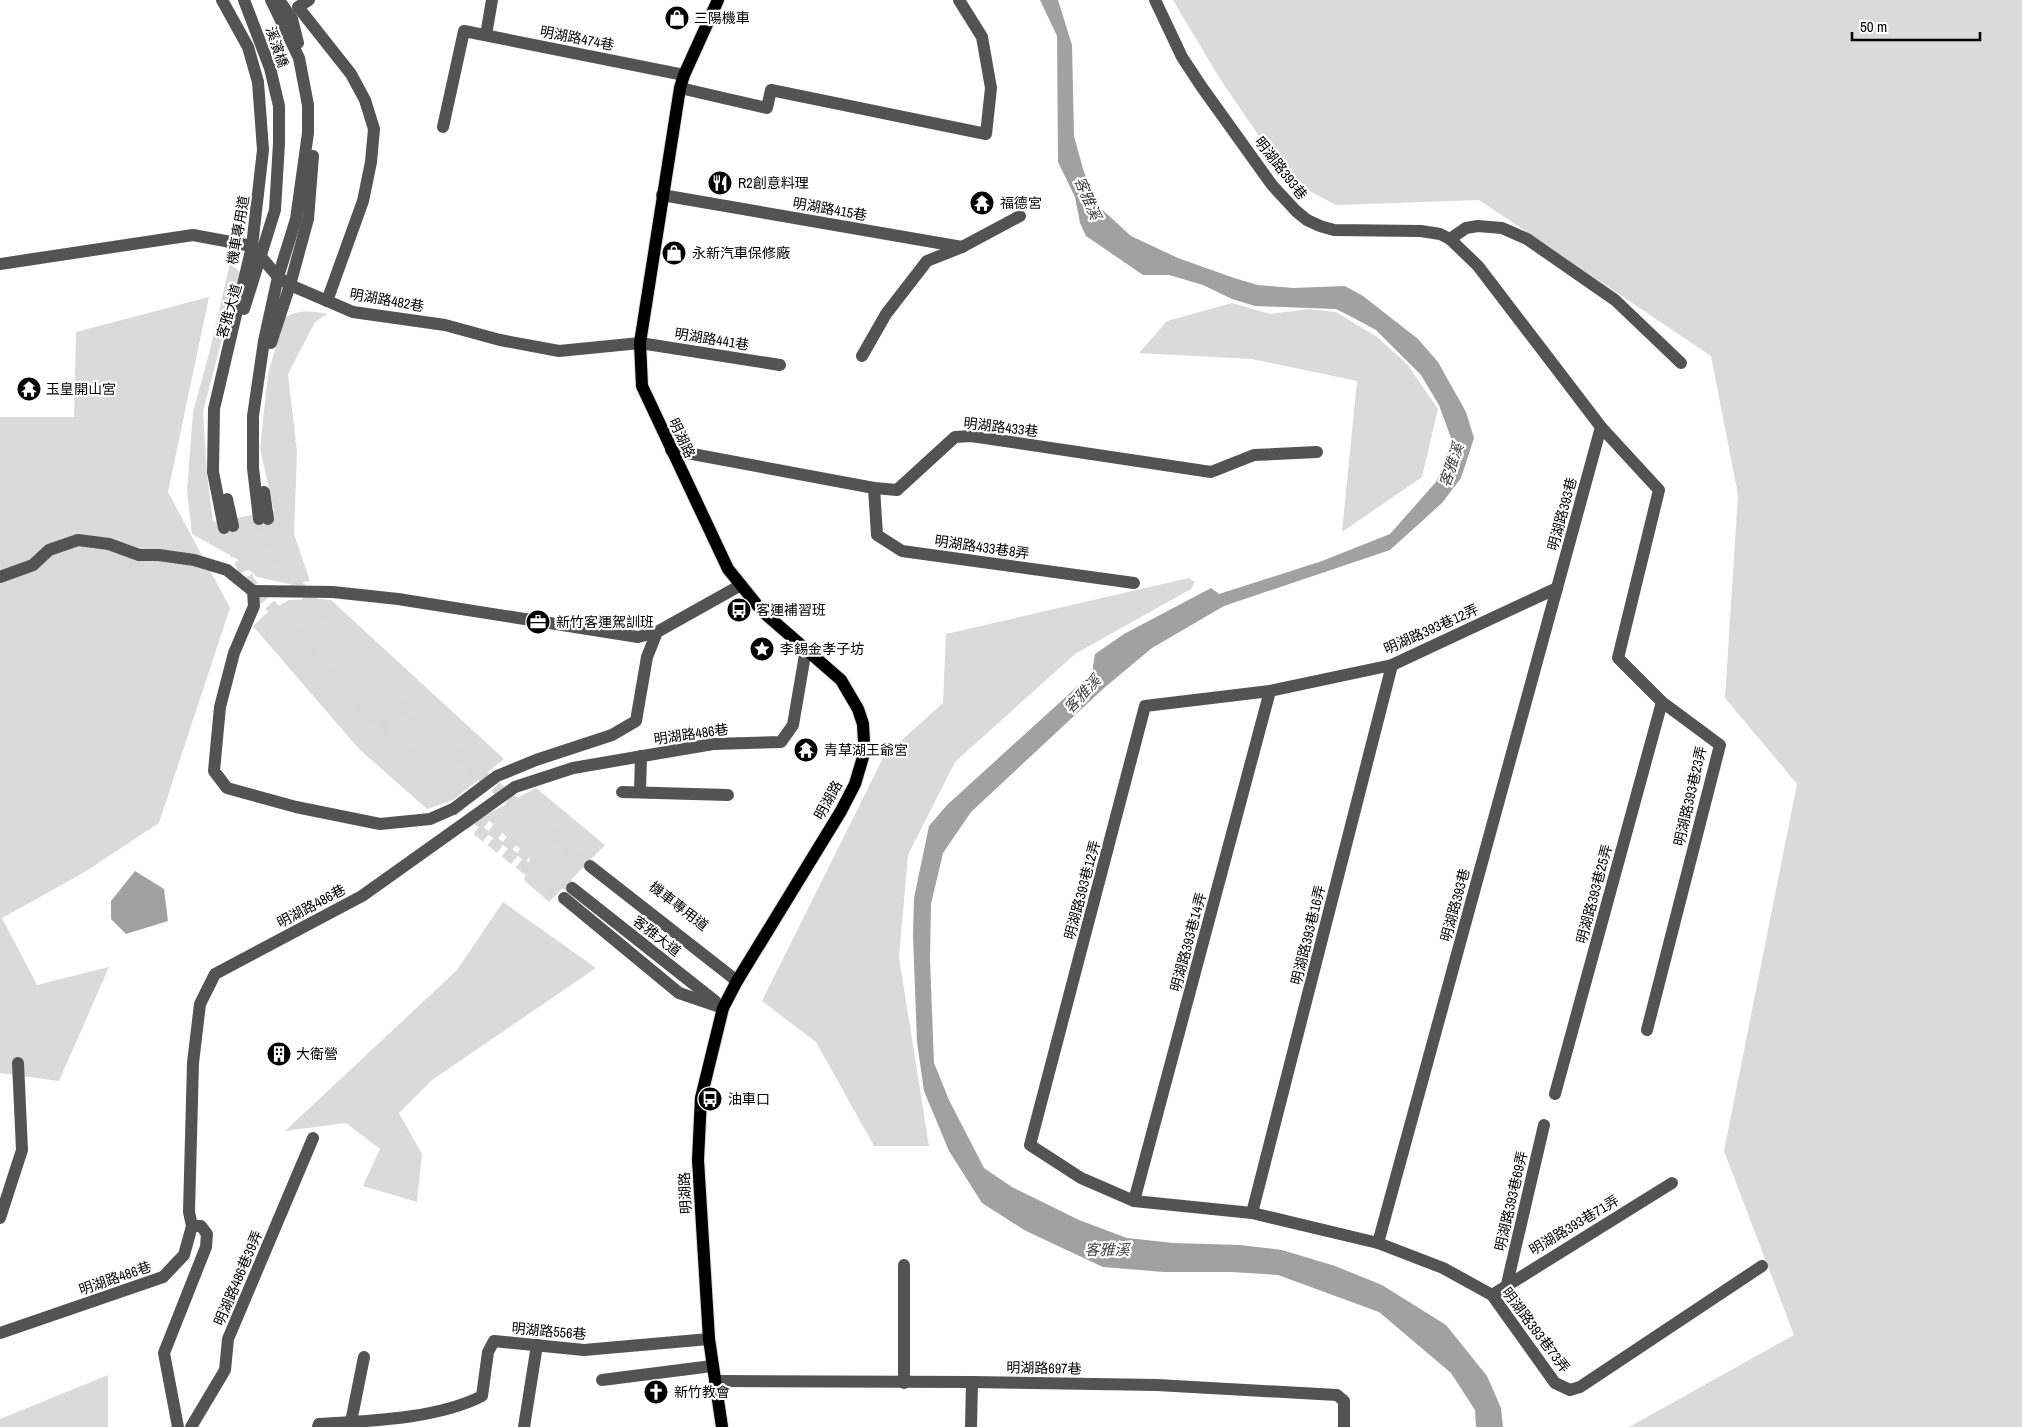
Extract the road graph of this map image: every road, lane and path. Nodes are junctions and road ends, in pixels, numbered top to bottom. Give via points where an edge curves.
1 (222, 0) edge
2 (244, 0) edge
3 (271, 0) edge
4 (279, 0) edge
5 (309, 0) edge
6 (492, 0) edge
7 (718, 0) edge
8 (958, 0) edge
9 (1155, 0) edge
10 (486, 36) junction
11 (684, 74) junction
12 (680, 88) junction
13 (310, 104) junction
14 (278, 106) joint
15 (443, 127) dead end
16 (662, 195) junction
17 (1020, 216) dead end
18 (1450, 239) junction
19 (252, 246) junction
20 (962, 247) junction
21 (262, 258) junction
22 (0, 264) edge
23 (278, 276) junction
24 (290, 285) junction
25 (327, 301) junction
26 (640, 343) junction
27 (862, 356) dead end
28 (1681, 363) dead end
29 (780, 365) dead end
30 (1601, 427) junction
31 (671, 450) junction
32 (1317, 452) dead end
33 (874, 488) junction
34 (228, 527) joint
35 (0, 577) edge
36 (1134, 583) dead end
37 (741, 585) junction
38 (1558, 588) junction
39 (253, 591) junction
40 (657, 632) junction
41 (806, 649) junction
42 (1392, 664) junction
43 (1270, 691) junction
44 (1662, 702) junction
45 (641, 756) junction
46 (622, 792) dead end
47 (640, 792) junction
48 (728, 795) dead end
49 (594, 864) tunnel mouth
50 (572, 888) tunnel mouth
51 (564, 898) tunnel mouth
52 (737, 982) junction
53 (723, 1008) junction
54 (1647, 1030) dead end
55 (18, 1063) dead end
56 (1554, 1094) dead end
57 (1544, 1125) dead end
58 (313, 1138) dead end
59 (1672, 1183) dead end
60 (1134, 1201) junction
61 (1252, 1213) junction
62 (0, 1218) edge
63 (192, 1226) junction
64 (1378, 1243) junction
65 (904, 1265) dead end
66 (1762, 1266) dead end
67 (1507, 1284) junction
68 (1492, 1295) junction
69 (0, 1333) edge
70 (708, 1339) junction
71 (538, 1345) junction
72 (364, 1356) dead end
73 (712, 1366) junction
74 (602, 1380) dead end
75 (715, 1381) junction
76 (972, 1382) junction
77 (904, 1383) junction
78 (351, 1422) junction
79 (178, 1427) edge
80 (191, 1427) edge
81 (318, 1427) edge
82 (524, 1427) edge
83 (722, 1427) edge
84 (972, 1427) edge
85 (1344, 1427) edge

1 - 19 street, 機車專用道 via 248,47 258,82 263,150
2 - 14 street, 溪濱橋 via 270,68
3 - 13 street, 溪濱橋 via 300,58
4 - 13 street via 292,19
5 - 25 street via 298,7 352,74 374,129 363,201
6 - 10 street
7 - 11 main road, 明湖路
8 - 12 street via 982,37 990,88 986,134 771,90 767,108
9 - 18 street, 明湖路393巷 via 1182,57 1201,86 1272,184 1296,211 1308,220 1334,230 1421,231
10 - 11 street, 明湖路474巷
10 - 15 street, 明湖路474巷 via 464,31
11 - 12 main road, 明湖路
12 - 16 main road, 明湖路
13 - 23 street via 296,219
13 - 24 street via 314,139 308,219
14 - 21 street, 客雅大道 via 275,210
16 - 20 street, 明湖路415巷
16 - 26 main road, 明湖路
17 - 20 street
18 - 28 street via 1466,228 1478,226 1502,228 1520,235 1615,300
18 - 30 street, 明湖路393巷 via 1478,266
19 - 21 street, 明湖路482巷
19 - 22 street via 193,235
19 - 34 street, 機車專用道 via 214,409 213,472
20 - 27 street via 927,261 886,314
21 - 23 street, 明湖路482巷
21 - 34 street, 客雅大道 via 239,325 222,412 220,468
23 - 24 street, 明湖路482巷
23 - 24 street via 253,416 253,468 264,519 259,416 271,342
24 - 25 street, 明湖路482巷
25 - 26 street, 明湖路482巷 via 354,312 444,325 558,351
26 - 29 street, 明湖路441巷
26 - 31 main road, 明湖路 via 642,386
30 - 38 street, 明湖路393巷
30 - 44 street, 明湖路393巷23弄 via 1659,490 1618,658
31 - 33 street, 明湖路433巷
31 - 37 main road, 明湖路 via 728,569
32 - 33 street, 明湖路433巷 via 1254,454 1211,472 971,436 955,437 897,490
33 - 36 street, 明湖路433巷8弄 via 876,535 902,552
35 - 39 street via 33,565 49,550 78,540 109,544 139,555 194,560 228,570
37 - 40 street
37 - 41 main road, 明湖路 via 762,611
38 - 42 street, 明湖路393巷12弄
38 - 64 street, 明湖路393巷
39 - 40 street via 398,598 638,637
39 - 40 street via 254,606 234,654 220,707 214,771 227,788 296,807 380,824 430,819 453,809 496,776 612,735 636,721 647,657
41 - 45 street, 明湖路486巷 via 793,726 781,742 713,744
41 - 52 main road, 明湖路 via 841,680 853,700 863,724 863,757 855,784 841,811
42 - 43 street, 明湖路393巷12弄
42 - 61 street, 明湖路393巷16弄
43 - 60 street, 明湖路393巷14弄
43 - 60 street, 明湖路393巷12弄 via 1146,706 1030,1145 1081,1178
44 - 54 street, 明湖路393巷23弄 via 1720,745
44 - 56 street, 明湖路393巷25弄
45 - 47 street
45 - 63 street, 明湖路486巷 via 572,768 515,787 362,896 215,974 200,1004 193,1063 189,1212
46 - 47 street
47 - 48 street
49 - 52 street, 客雅大道
50 - 53 street, 客雅大道
51 - 53 street via 679,993
52 - 53 main road, 明湖路
53 - 70 main road, 明湖路 via 701,1098 699,1133
55 - 62 street via 22,1150
57 - 67 street, 明湖路393巷69弄
58 - 80 street, 明湖路486巷39弄 via 228,1339 225,1370
59 - 67 street, 明湖路393巷71弄
60 - 61 street, 明湖路393巷12弄
61 - 64 street, 明湖路393巷12弄
63 - 69 street, 明湖路486巷 via 184,1256 163,1277
63 - 79 street via 201,1226 207,1234 206,1247 164,1353
64 - 68 street, 明湖路393巷73弄 via 1442,1268
65 - 77 street
66 - 68 street, 明湖路393巷73弄 via 1576,1390 1565,1389 1555,1383
67 - 68 street, 明湖路393巷71弄
70 - 71 street, 明湖路556巷 via 584,1350
70 - 73 main road, 明湖路
71 - 78 street, 明湖路556巷 via 494,1341 488,1352 482,1396 465,1405
71 - 82 street
72 - 78 street
73 - 74 street
73 - 75 main road, 明湖路
75 - 77 street, 明湖路697巷
75 - 83 main road, 明湖路
76 - 77 street, 明湖路697巷
76 - 84 street
76 - 85 street, 明湖路697巷 via 1157,1385 1337,1395 1344,1401
78 - 81 street, 明湖路556巷 via 319,1424

